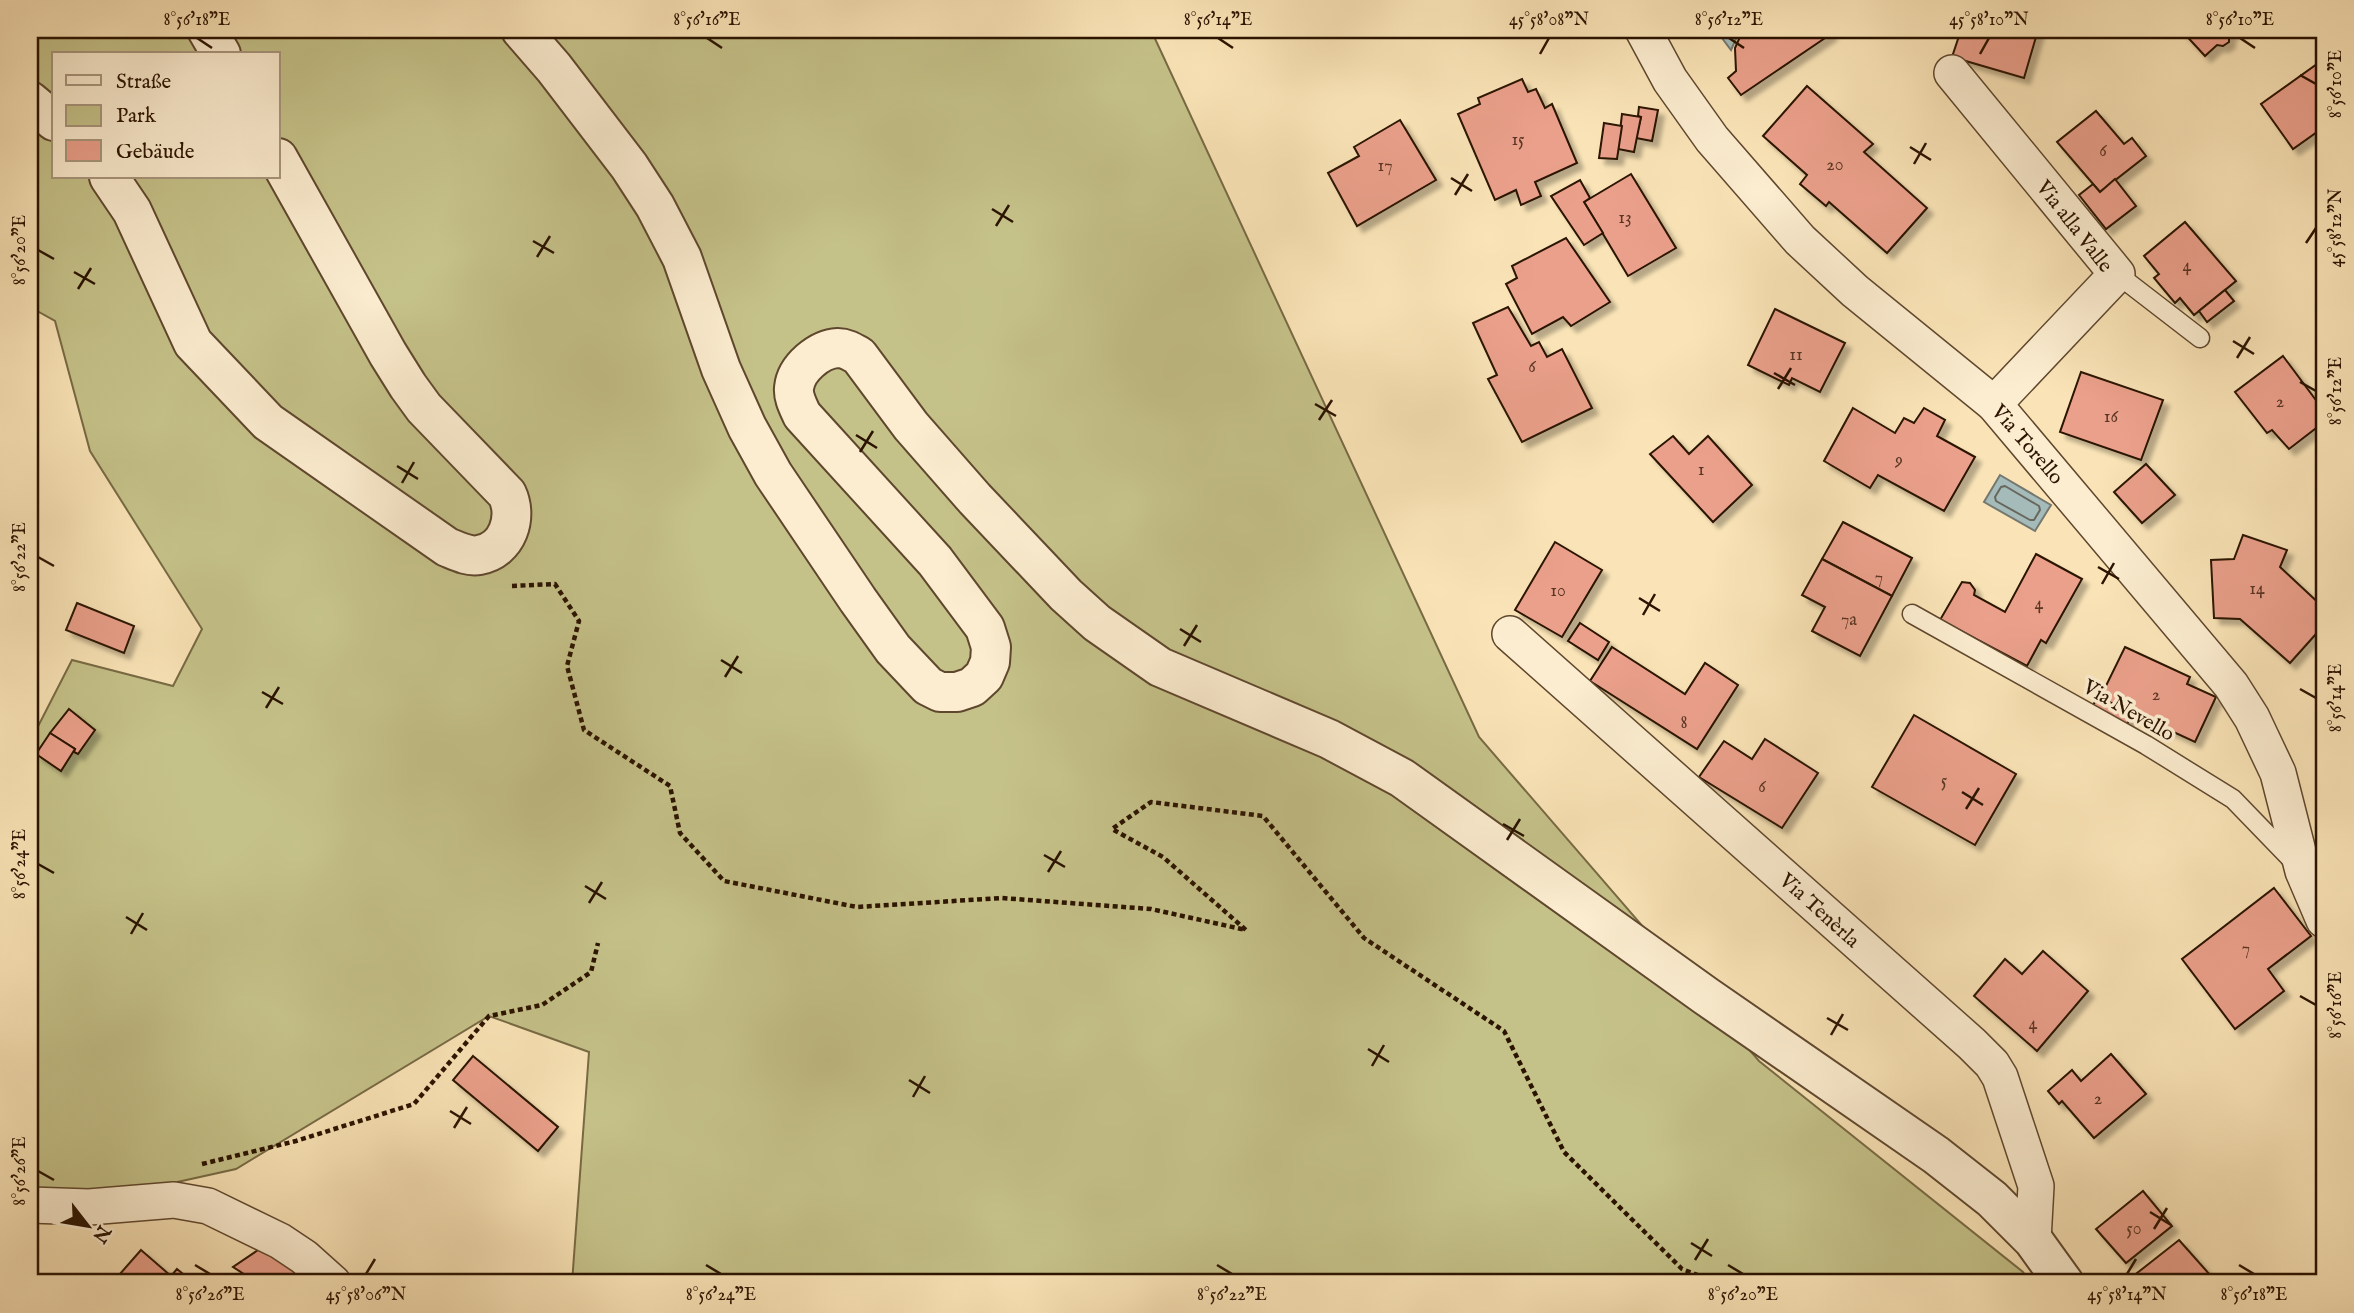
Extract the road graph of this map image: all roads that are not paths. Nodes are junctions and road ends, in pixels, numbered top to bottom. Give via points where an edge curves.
1 (207, 30) edge
2 (521, 30) edge
3 (1643, 30) edge
4 (220, 52) edge
5 (1952, 73) dead end
6 (30, 101) edge
7 (52, 119) edge
8 (280, 162) edge
9 (110, 178) edge
10 (2117, 274) junction
11 (2200, 338) dead end
12 (1994, 404) junction
13 (1912, 614) dead end
14 (1510, 634) dead end
15 (2303, 871) junction
16 (2324, 920) edge
17 (30, 1205) edge
18 (2033, 1240) junction
19 (332, 1283) edge
20 (2064, 1283) edge

1 - 4 street
2 - 18 street via 629,166 655,206 682,258 721,369 767,462 893,649 928,686 957,692 984,676 991,648 985,628 935,561 802,415 793,391 795,380 825,351 849,349 859,356 911,426 975,499 1097,624 1160,667 1329,739 1402,778 1936,1155 1992,1199
3 - 12 street, Via Torello via 1712,139 1800,240
5 - 10 street, Via alla Valle
6 - 7 street
8 - 9 street via 408,386 507,494 512,505 511,524 491,551 464,554 447,547 268,422 193,343 132,211
10 - 11 lane
10 - 12 street, Via alla Valle
12 - 15 street, Via Torello via 2231,685 2278,773
13 - 15 lane, Via Nevello via 2146,744 2233,799
14 - 18 street, Via Tenèrla via 1992,1064 2005,1088 2036,1186
15 - 16 street, Via Torello
17 - 19 street via 89,1208 174,1200 208,1206 288,1246
18 - 20 street

